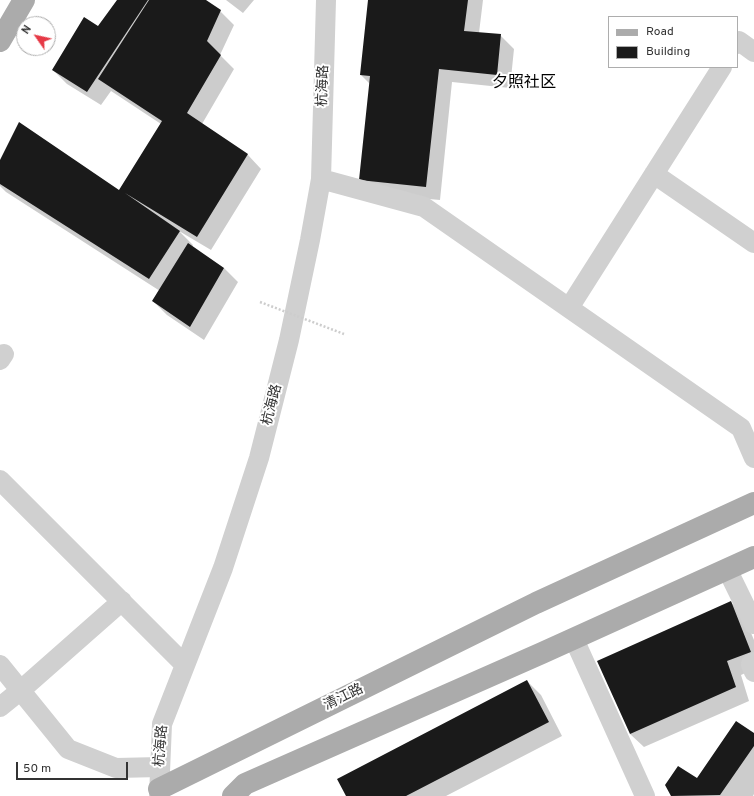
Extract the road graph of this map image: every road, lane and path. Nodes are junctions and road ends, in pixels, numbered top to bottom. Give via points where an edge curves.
1 (24, 0) edge
2 (326, 0) edge
3 (0, 41) edge
4 (738, 41) edge
5 (754, 52) edge
6 (721, 68) edge
7 (654, 174) junction
8 (321, 179) junction
9 (754, 243) edge
10 (260, 302) dead end
11 (569, 308) junction
12 (344, 334) dead end
13 (754, 458) edge
14 (0, 480) edge
15 (754, 503) edge
16 (754, 557) edge
17 (727, 569) junction
18 (122, 601) junction
19 (754, 624) edge
20 (574, 639) junction
21 (754, 662) edge
22 (0, 665) edge
23 (186, 665) junction
24 (754, 672) edge
25 (21, 690) junction
26 (0, 707) edge
27 (160, 767) junction
28 (157, 794) edge
29 (233, 796) edge
30 (645, 796) edge

1 - 3 main road
2 - 8 street, 杭海路
4 - 5 street
6 - 7 street
7 - 9 street
7 - 11 street
8 - 11 street via 424,208
8 - 23 street, 杭海路 via 289,340 259,458 224,568
10 - 12 path, bridge
11 - 13 street via 741,428
14 - 18 street
15 - 28 main road, 清江路 via 536,603
16 - 17 main road
17 - 19 street
17 - 20 main road
18 - 23 street
18 - 25 street
20 - 29 main road via 245,784
20 - 30 street
21 - 24 street via 750,664
22 - 25 street
23 - 27 street, 杭海路 via 162,724
25 - 26 street
25 - 27 street via 68,749 116,768
27 - 28 street, 杭海路

